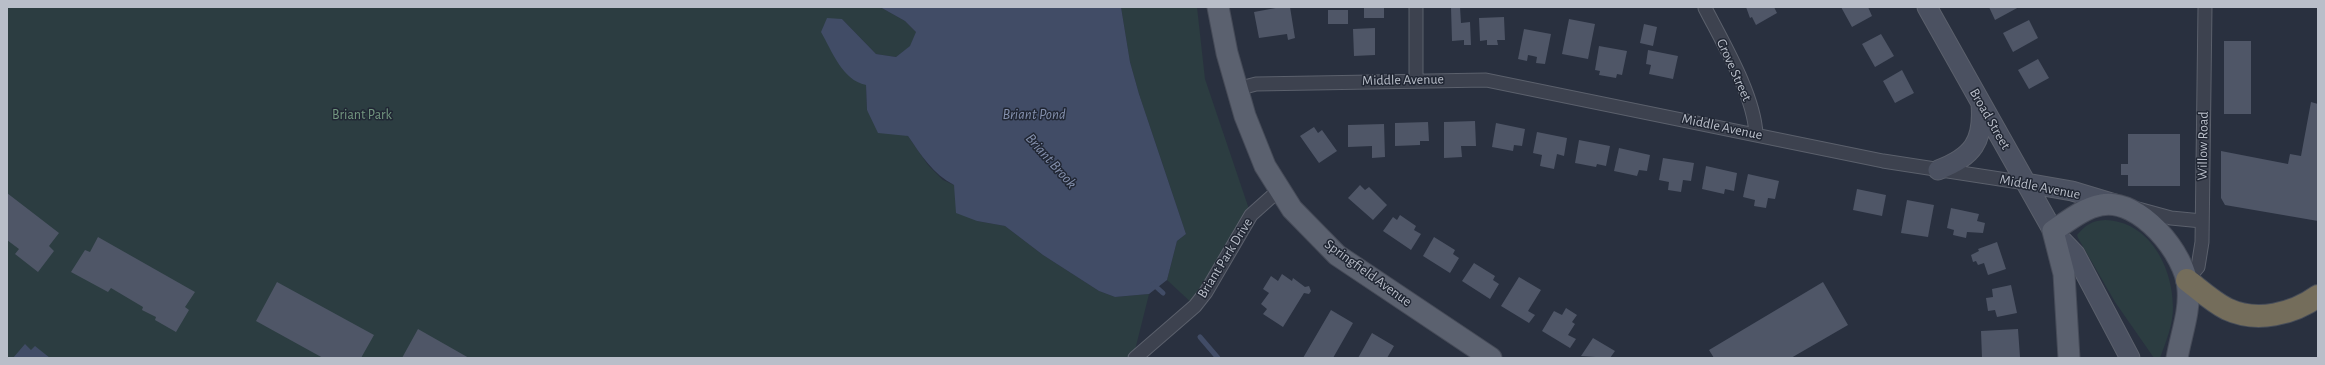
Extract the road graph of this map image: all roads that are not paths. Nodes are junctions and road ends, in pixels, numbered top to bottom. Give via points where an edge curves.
1 (1218, 7) edge
2 (1416, 7) edge
3 (1927, 7) edge
4 (2205, 7) edge
5 (1705, 8) dead end
6 (1416, 80) junction
7 (1237, 89) junction
8 (1981, 104) junction
9 (1756, 134) junction
10 (1938, 170) junction
11 (2026, 183) junction
12 (1279, 190) junction
13 (2122, 206) junction
14 (2202, 221) junction
15 (2053, 231) junction
16 (2187, 280) junction
17 (2318, 296) edge
18 (1135, 358) edge
19 (1491, 358) edge
20 (2069, 358) edge
21 (2130, 358) edge
22 (2177, 358) edge

1 - 7 main road, Springfield Avenue
2 - 6 street
3 - 8 main road, Broad Street
4 - 14 street, Willow Road
5 - 9 street, Grove Street via 1730,57 1753,112
6 - 7 street, Middle Avenue via 1256,84
6 - 9 street, Middle Avenue via 1504,82
7 - 12 main road, Springfield Avenue via 1258,148
8 - 10 main road via 1981,126 1975,145 1961,160
8 - 11 main road, Broad Street
9 - 10 street, Middle Avenue
10 - 11 street, Middle Avenue
11 - 13 main road, Middle Avenue via 2072,191
11 - 15 main road, Broad Street
12 - 18 street, Briant Park Drive via 1251,215 1206,292 1195,306
12 - 19 main road, Springfield Avenue via 1310,229 1337,255
13 - 14 street, Middle Avenue via 2171,218
13 - 15 main road via 2102,204 2093,207
13 - 16 main road via 2147,221 2162,236 2178,257
14 - 16 street, Willow Road via 2200,259 2195,272
15 - 20 main road, Broad Street via 2064,274
15 - 21 main road, Broad Street via 2075,254
16 - 17 highway via 2217,304 2248,315 2270,316 2304,305
16 - 22 main road via 2188,307

